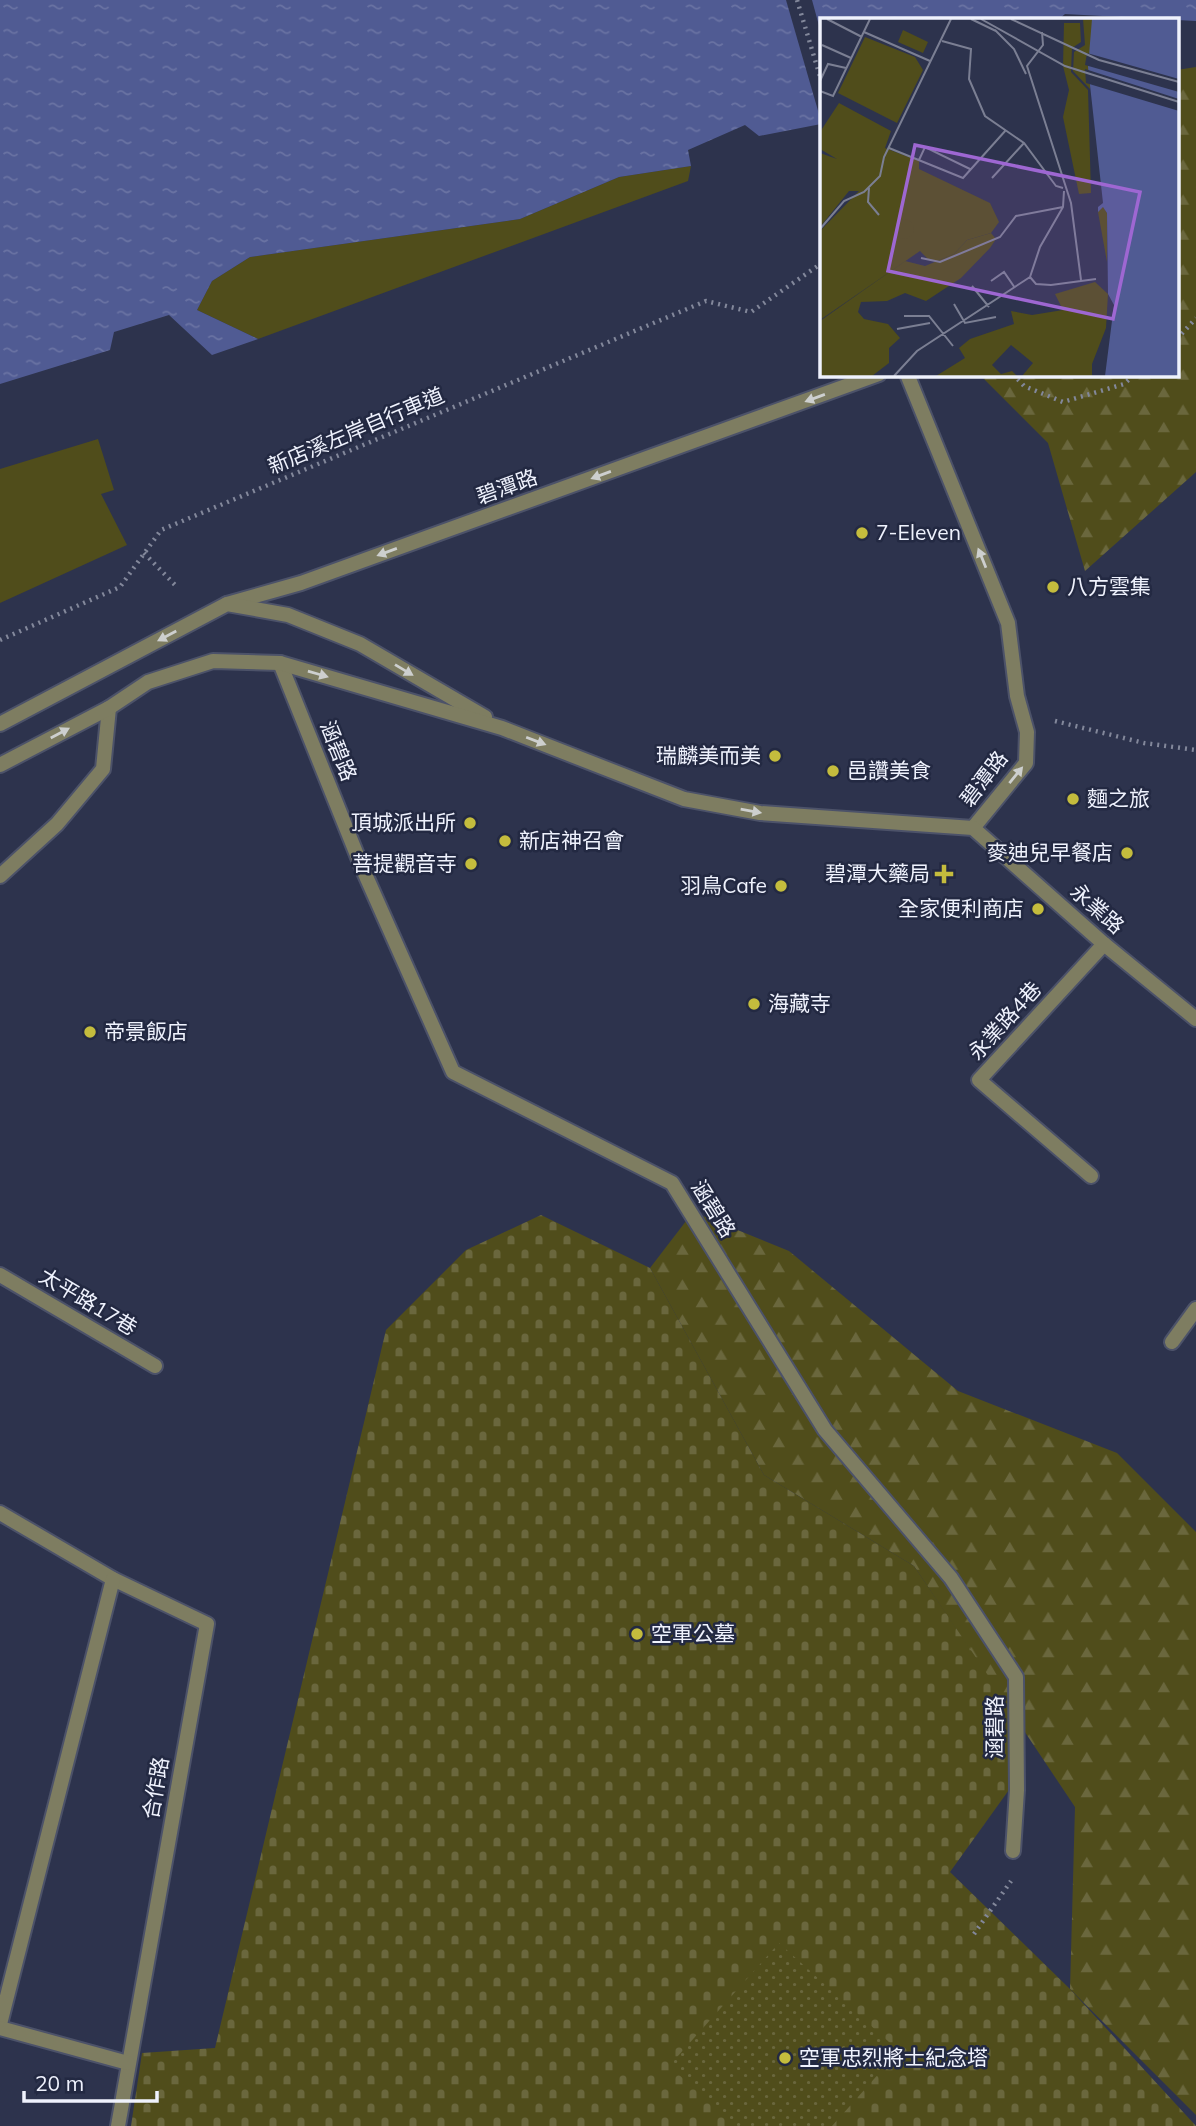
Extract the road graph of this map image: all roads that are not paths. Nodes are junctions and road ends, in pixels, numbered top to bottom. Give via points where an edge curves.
1 (873, 376) edge
2 (908, 376) edge
3 (227, 604) junction
4 (280, 663) junction
5 (109, 708) junction
6 (0, 724) edge
7 (502, 728) junction
8 (0, 765) edge
9 (973, 828) junction
10 (0, 876) edge
11 (1104, 944) junction
12 (1196, 1019) edge
13 (1091, 1176) dead end
14 (0, 1275) edge
15 (1196, 1309) edge
16 (1172, 1342) dead end
17 (155, 1366) dead end
18 (0, 1513) edge
19 (113, 1579) junction
20 (1013, 1850) road end
21 (0, 2026) edge
22 (128, 2063) junction
23 (118, 2126) edge

1 -> 3 street, 碧潭路 via 301,583
9 -> 2 street, 碧潭路 via 1026,763 1027,732 1017,696 1008,623
3 -> 6 street, 碧潭路
3 -> 7 street, 碧潭路 via 288,615 360,644
4 - 5 street, 碧潭路 via 213,661 148,682
4 -> 7 street, 碧潭路
4 - 20 street, 涵碧路 via 361,865 453,1072 672,1183 825,1430 951,1578 1016,1677
8 -> 5 street, 碧潭路
5 - 10 street via 103,769 57,824
7 -> 9 street, 碧潭路 via 684,799 760,813
9 - 11 street, 永業路
11 - 12 street, 永業路
11 - 13 street, 永業路4巷 via 979,1080
14 - 17 street, 太平路17巷
15 - 16 street
18 - 19 street, 合作路
19 - 21 street
19 - 22 street, 合作路 via 207,1624
21 - 22 street
22 - 23 street, 合作路

